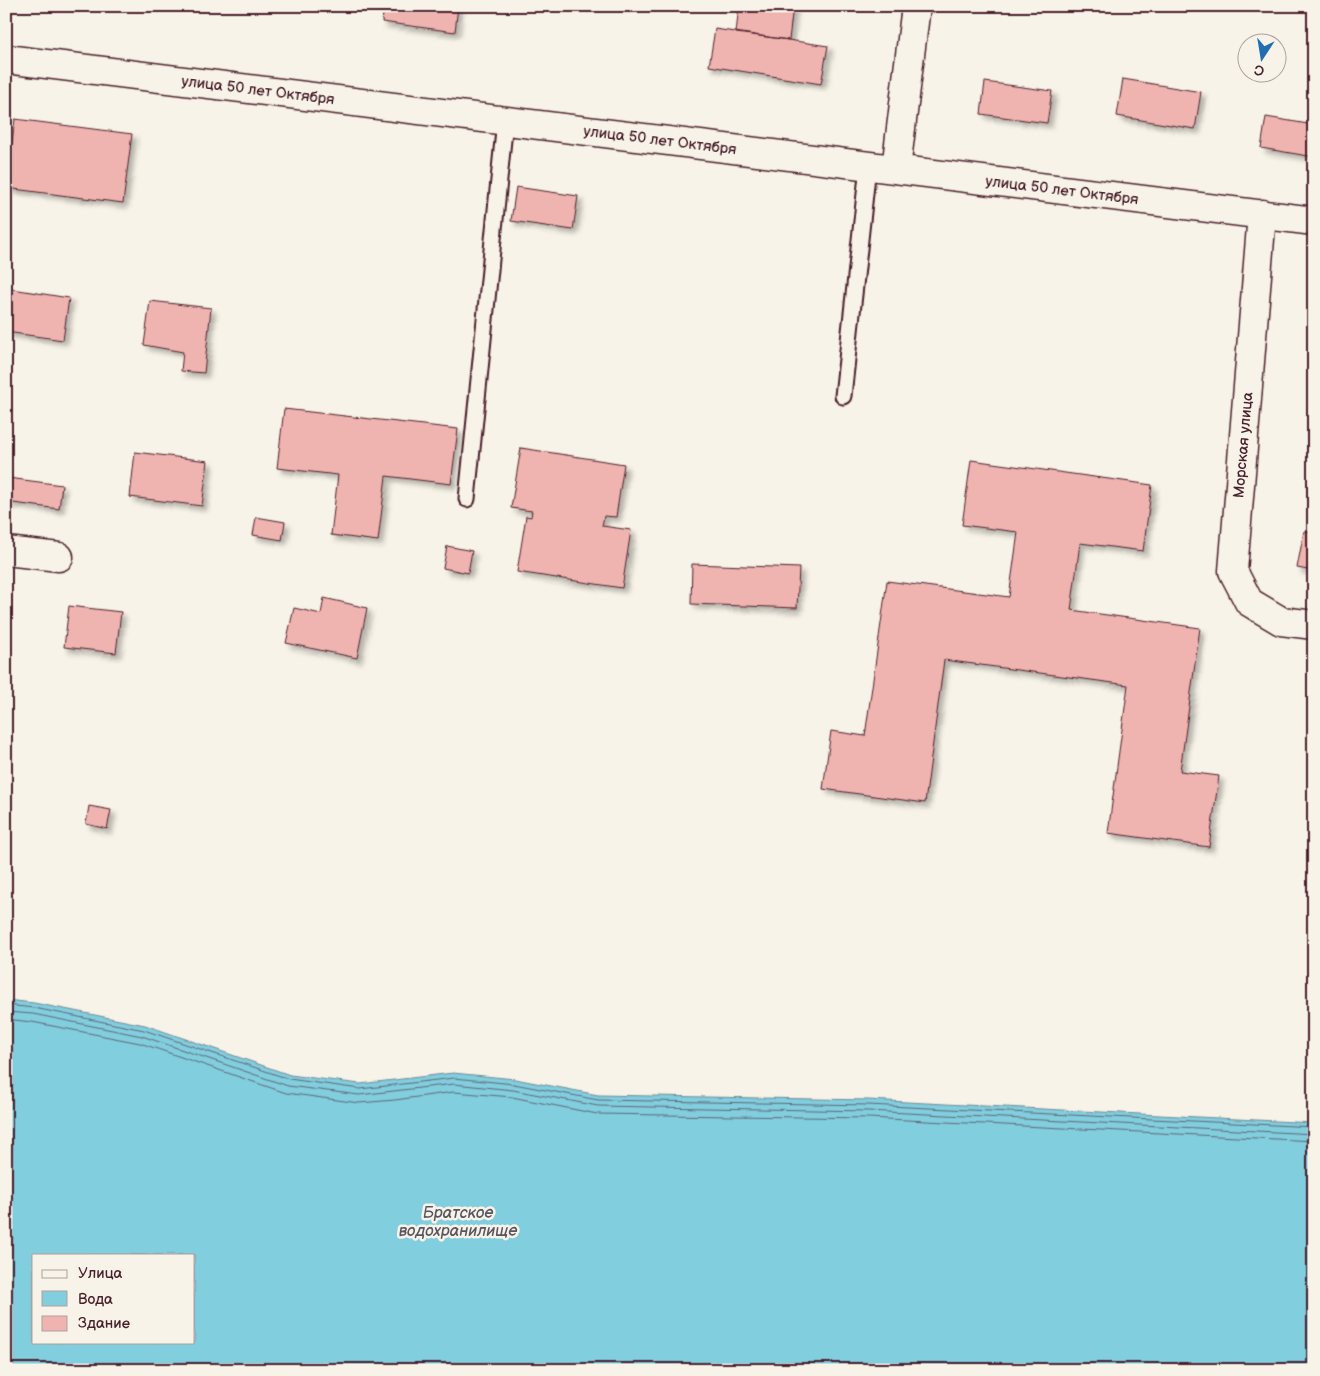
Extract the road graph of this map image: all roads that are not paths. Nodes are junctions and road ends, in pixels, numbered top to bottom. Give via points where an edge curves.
1 (916, 6) edge
2 (6, 59) edge
3 (505, 120) junction
4 (868, 166) junction
5 (896, 169) junction
6 (1262, 214) junction
7 (1314, 221) edge
8 (843, 396) dead end
9 (467, 499) dead end
10 (6, 551) edge
11 (59, 557) dead end
12 (1314, 625) edge

1 - 5 street
2 - 3 street, улица 50 лет Октября
3 - 4 street, улица 50 лет Октября
3 - 9 lane
4 - 5 street, улица 50 лет Октября
4 - 8 lane
5 - 6 street, улица 50 лет Октября
6 - 7 street, улица 50 лет Октября
6 - 12 street, Морская улица via 1233,572 1249,602 1281,621
10 - 11 street

